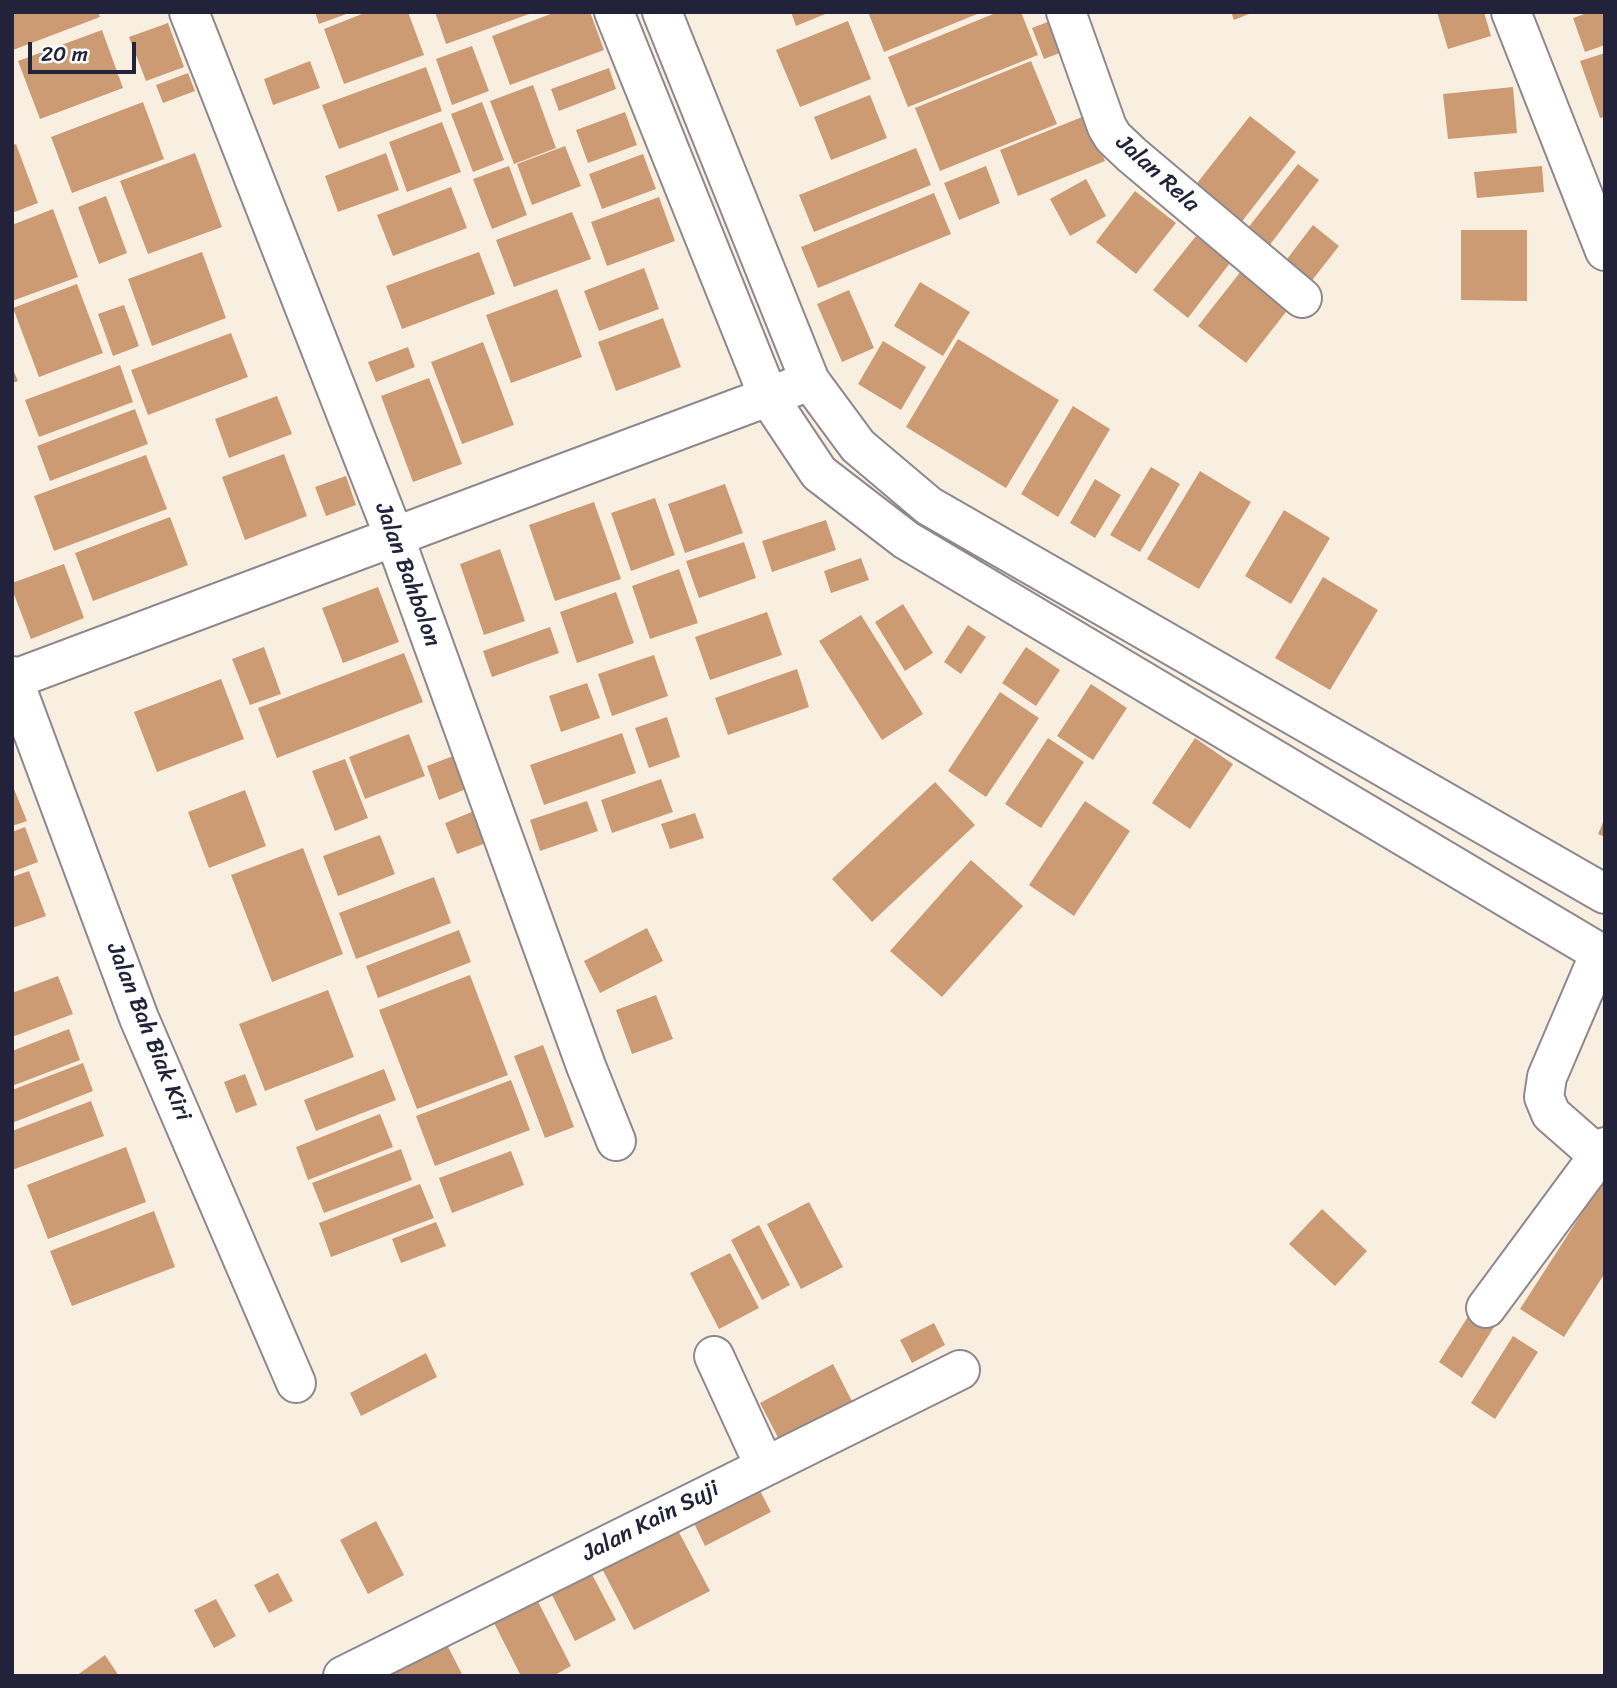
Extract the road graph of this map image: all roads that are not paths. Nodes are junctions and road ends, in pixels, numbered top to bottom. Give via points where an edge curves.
1 (189, 12) edge
2 (614, 12) edge
3 (662, 12) edge
4 (1066, 12) edge
5 (1511, 12) edge
6 (1604, 249) edge
7 (1302, 298) dead end
8 (810, 382) junction
9 (769, 398) junction
10 (394, 536) junction
11 (13, 678) edge
12 (1605, 894) edge
13 (1602, 954) edge
14 (616, 1141) dead end
15 (1602, 1151) edge
16 (1486, 1308) dead end
17 (714, 1356) dead end
18 (960, 1370) dead end
19 (296, 1383) dead end
20 (764, 1465) junction
21 (343, 1676) edge

1 - 10 main road, Jalan Bahbolon
2 - 9 main road
3 - 8 main road
4 - 7 main road, Jalan Rela via 1113,136
5 - 6 main road
8 - 9 main road
8 - 12 main road via 858,446 929,506
9 - 10 main road
9 - 13 main road via 819,473 906,540
10 - 11 main road
10 - 14 main road, Jalan Bahbolon
11 - 19 main road, Jalan Bah Biak Kiri via 139,1018
13 - 15 main road via 1547,1077 1544,1097 1551,1114
15 - 16 main road
17 - 20 main road
18 - 20 main road, Jalan Kain Suji
20 - 21 main road, Jalan Kain Suji

